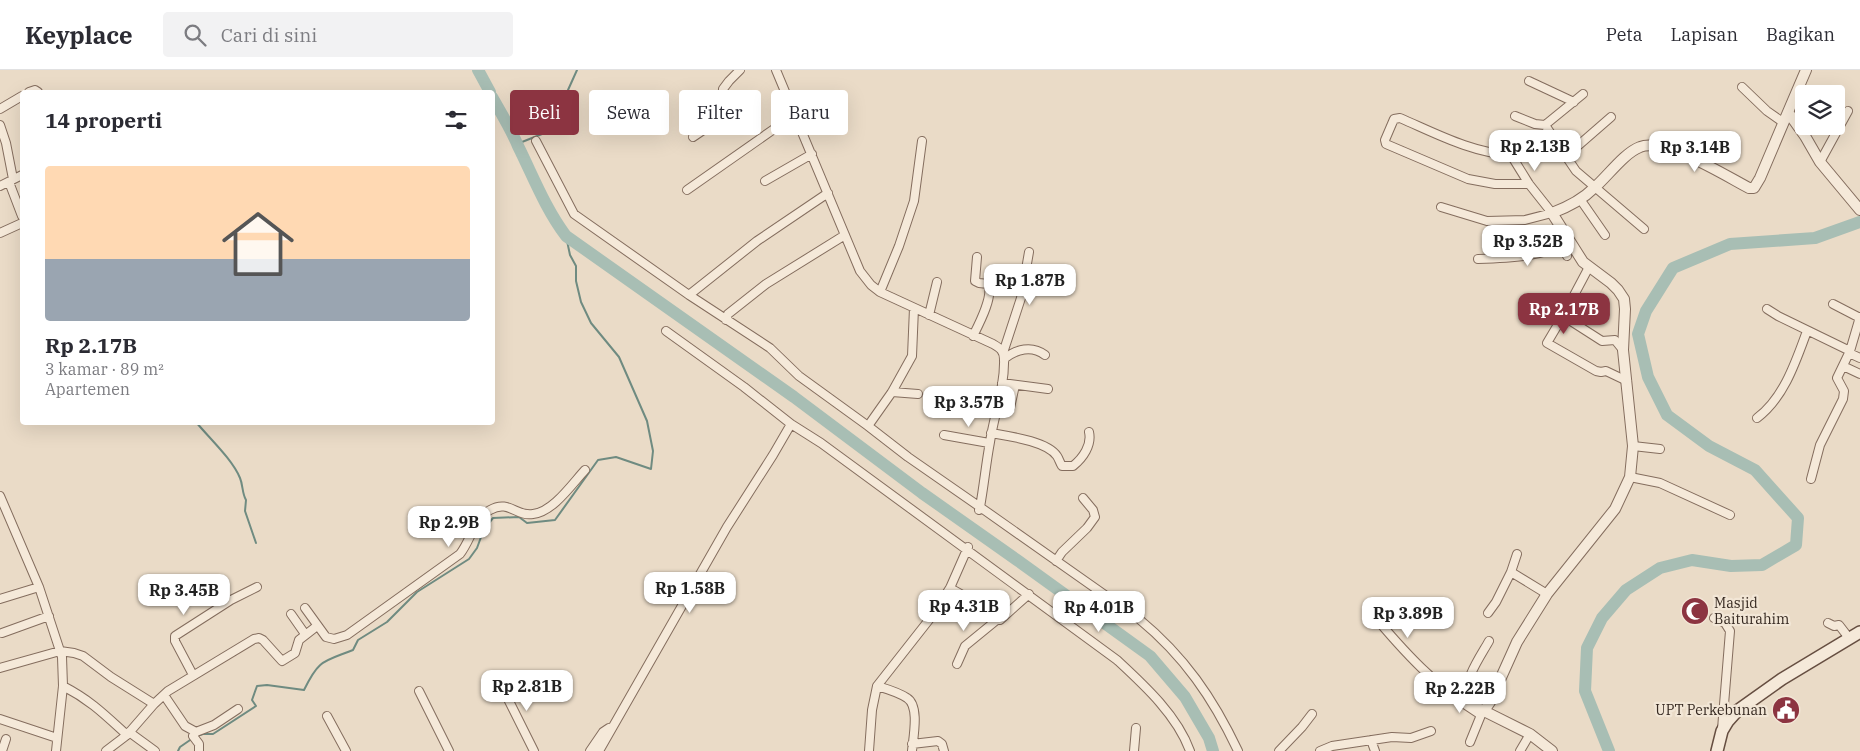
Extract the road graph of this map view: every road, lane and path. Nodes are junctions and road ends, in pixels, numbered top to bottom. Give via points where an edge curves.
1 (740, 70) edge
2 (776, 70) edge
3 (1806, 70) edge
4 (1529, 81) dead end
5 (1742, 87) dead end
6 (785, 90) edge
7 (1583, 94) dead end
8 (20, 97) edge
9 (1574, 102) junction
10 (0, 109) edge
11 (1848, 111) dead end
12 (1788, 112) junction
13 (1515, 116) dead end
14 (1611, 117) dead end
15 (1784, 122) junction
16 (0, 125) edge
17 (1545, 125) junction
18 (771, 131) edge
19 (804, 135) edge
20 (694, 137) dead end
21 (536, 141) dead end
22 (922, 141) dead end
23 (1503, 142) dead end
24 (812, 154) junction
25 (1511, 155) junction
26 (1565, 157) junction
27 (1820, 162) junction
28 (20, 176) edge
29 (11, 180) junction
30 (765, 181) dead end
31 (1530, 184) junction
32 (0, 186) edge
33 (1594, 188) junction
34 (687, 190) dead end
35 (828, 193) junction
36 (1580, 199) junction
37 (1441, 207) dead end
38 (20, 209) edge
39 (1860, 210) edge
40 (1552, 213) junction
41 (20, 224) edge
42 (1644, 229) dead end
43 (0, 233) edge
44 (845, 235) junction
45 (1605, 235) dead end
46 (1566, 244) junction
47 (1029, 252) dead end
48 (1567, 256) dead end
49 (977, 257) dead end
50 (1478, 259) dead end
51 (1589, 268) junction
52 (936, 282) dead end
53 (880, 292) junction
54 (689, 295) junction
55 (1833, 304) dead end
56 (914, 308) junction
57 (1767, 309) dead end
58 (929, 315) junction
59 (1563, 316) junction
60 (1860, 318) edge
61 (726, 320) junction
62 (666, 331) dead end
63 (1807, 331) junction
64 (973, 336) junction
65 (1623, 350) junction
66 (1849, 352) junction
67 (1045, 355) dead end
68 (1004, 356) junction
69 (1860, 358) edge
70 (1843, 366) junction
71 (1860, 374) edge
72 (1627, 381) junction
73 (1002, 383) junction
74 (1015, 385) junction
75 (1048, 389) dead end
76 (892, 392) junction
77 (918, 394) dead end
78 (996, 410) junction
79 (1757, 418) dead end
80 (790, 424) junction
81 (868, 426) junction
82 (1088, 432) dead end
83 (991, 433) junction
84 (944, 435) dead end
85 (989, 443) junction
86 (1634, 446) junction
87 (1660, 449) dead end
88 (585, 470) dead end
89 (1630, 477) junction
90 (1811, 480) dead end
91 (0, 496) edge
92 (1083, 498) dead end
93 (980, 508) junction
94 (1730, 515) dead end
95 (968, 548) junction
96 (1517, 554) dead end
97 (1056, 561) junction
98 (1511, 572) junction
99 (39, 587) junction
100 (257, 587) dead end
101 (950, 588) junction
102 (1029, 594) junction
103 (1547, 594) junction
104 (0, 599) edge
105 (305, 608) dead end
106 (1370, 611) dead end
107 (1488, 613) dead end
108 (291, 614) dead end
109 (49, 616) junction
110 (1714, 618) dead end
111 (998, 619) junction
112 (1828, 623) dead end
113 (317, 626) junction
114 (2, 632) dead end
115 (1860, 632) edge
116 (305, 634) junction
117 (1849, 638) junction
118 (1489, 641) dead end
119 (60, 651) junction
120 (957, 664) dead end
121 (0, 668) edge
122 (194, 676) junction
123 (500, 683) dead end
124 (62, 686) junction
125 (877, 686) junction
126 (419, 691) dead end
127 (164, 695) junction
128 (154, 704) junction
129 (238, 709) dead end
130 (1483, 713) junction
131 (1312, 714) dead end
132 (327, 716) dead end
133 (0, 719) edge
134 (612, 726) junction
135 (1136, 728) dead end
136 (1431, 731) dead end
137 (1722, 731) junction
138 (128, 733) junction
139 (195, 734) junction
140 (1530, 734) junction
141 (6, 738) dead end
142 (57, 738) junction
143 (1371, 740) junction
144 (1470, 742) dead end
145 (912, 747) edge
146 (199, 748) edge
147 (2, 751) edge
148 (56, 751) edge
149 (106, 751) edge
150 (155, 751) edge
151 (346, 751) edge
152 (448, 751) edge
153 (534, 751) edge
154 (590, 751) edge
155 (599, 751) edge
156 (869, 751) edge
157 (944, 751) edge
158 (1134, 751) edge
159 (1190, 751) edge
160 (1238, 751) edge
161 (1279, 751) edge
162 (1320, 751) edge
163 (1375, 751) edge
164 (1520, 751) edge
165 (1552, 751) edge
166 (1717, 751) edge

1 - 20 street via 723,89 720,118
2 - 6 street
3 - 12 street
4 - 9 street
5 - 15 street
7 - 9 street
8 - 10 street
9 - 17 street
11 - 27 street
12 - 15 street
12 - 27 street
13 - 17 street
14 - 26 street
15 - 33 street via 1754,188 1689,156 1644,146 1634,150
16 - 29 street
17 - 26 street
18 - 34 street
19 - 24 street
21 - 54 street via 574,214
22 - 53 street via 914,201
23 - 25 street
24 - 30 street
24 - 35 street
25 - 31 street
25 - 31 street via 1470,148 1400,118 1394,119 1385,140 1389,146 1468,179 1496,184
26 - 33 street
27 - 39 street
28 - 29 street
29 - 32 street
29 - 38 street
31 - 40 street
33 - 36 street
33 - 42 street
35 - 44 street
35 - 54 street via 757,241
36 - 40 street
36 - 45 street
37 - 40 street via 1487,221 1525,220
40 - 46 street
41 - 43 street
44 - 53 street via 860,271
44 - 61 street via 766,284 728,314
46 - 48 street
46 - 50 street via 1547,252
46 - 51 street
47 - 68 street via 1021,298
49 - 64 street via 975,281 988,284 990,288 986,307
51 - 59 street
51 - 65 street via 1618,290 1624,299
52 - 58 street
53 - 56 street
54 - 61 street
55 - 60 street
56 - 58 street
56 - 76 street via 912,356
57 - 63 street
58 - 64 street
59 - 65 street via 1602,341 1615,340
59 - 72 street via 1547,343 1596,371 1606,371
60 - 66 street
61 - 81 street via 770,348 799,376
62 - 80 street
63 - 66 street
63 - 79 street via 1797,358 1772,405
64 - 68 street via 1000,348
65 - 72 street
66 - 69 street
66 - 70 street
67 - 68 street via 1038,350 1025,349
68 - 73 street
70 - 71 street
70 - 90 street via 1837,378 1844,391 1843,399 1820,445
72 - 86 street
73 - 74 street
73 - 78 street
74 - 75 street
74 - 78 street via 1010,408
76 - 77 street
76 - 81 street
78 - 83 street
80 - 95 street
80 - 134 street
81 - 93 street
82 - 83 street via 1090,442 1073,466 1062,466 1056,454 1040,444
83 - 85 street
84 - 85 street
85 - 93 street
86 - 87 street
86 - 89 street
88 - 113 street via 542,512 531,515 498,506 481,516 460,554 346,635 329,638
89 - 94 street via 1660,483
89 - 103 street via 1616,509
91 - 99 street
92 - 97 street via 1095,517
93 - 97 street
95 - 101 street
95 - 102 street
96 - 98 street
97 - 160 street via 1161,637 1214,704
98 - 103 street
98 - 107 street
99 - 104 street
99 - 109 street
100 - 122 street via 175,636
101 - 111 street
101 - 125 street
102 - 111 street
102 - 159 street via 1117,660 1147,689 1169,714
103 - 130 street via 1517,642
105 - 113 street
106 - 130 street via 1430,678
108 - 116 street
109 - 114 street
109 - 119 street
110 - 137 street via 1725,623 1730,631
111 - 120 street via 965,646
112 - 117 street via 1839,625
113 - 116 street
115 - 117 main road
116 - 122 street via 298,642 296,652 283,661 257,638
117 - 137 main road via 1782,679 1737,712
118 - 130 street via 1466,688 1470,700
119 - 121 street
119 - 124 street
119 - 128 street via 83,656
122 - 127 street
123 - 153 street
124 - 138 street via 94,705
124 - 142 street
125 - 145 street via 907,698 912,705 915,716
125 - 156 street
126 - 152 street
127 - 128 street
127 - 139 street via 185,726
128 - 138 street
129 - 139 street
130 - 140 street
130 - 144 street
131 - 161 street
132 - 151 street
133 - 142 street
134 - 154 street via 603,732
134 - 155 street
135 - 158 street
136 - 143 street via 1411,738
137 - 166 main road
138 - 149 street
138 - 150 street
139 - 146 street
140 - 164 street
140 - 165 street
141 - 147 street
142 - 148 street
143 - 162 street
143 - 163 street
145 - 157 street via 938,741

